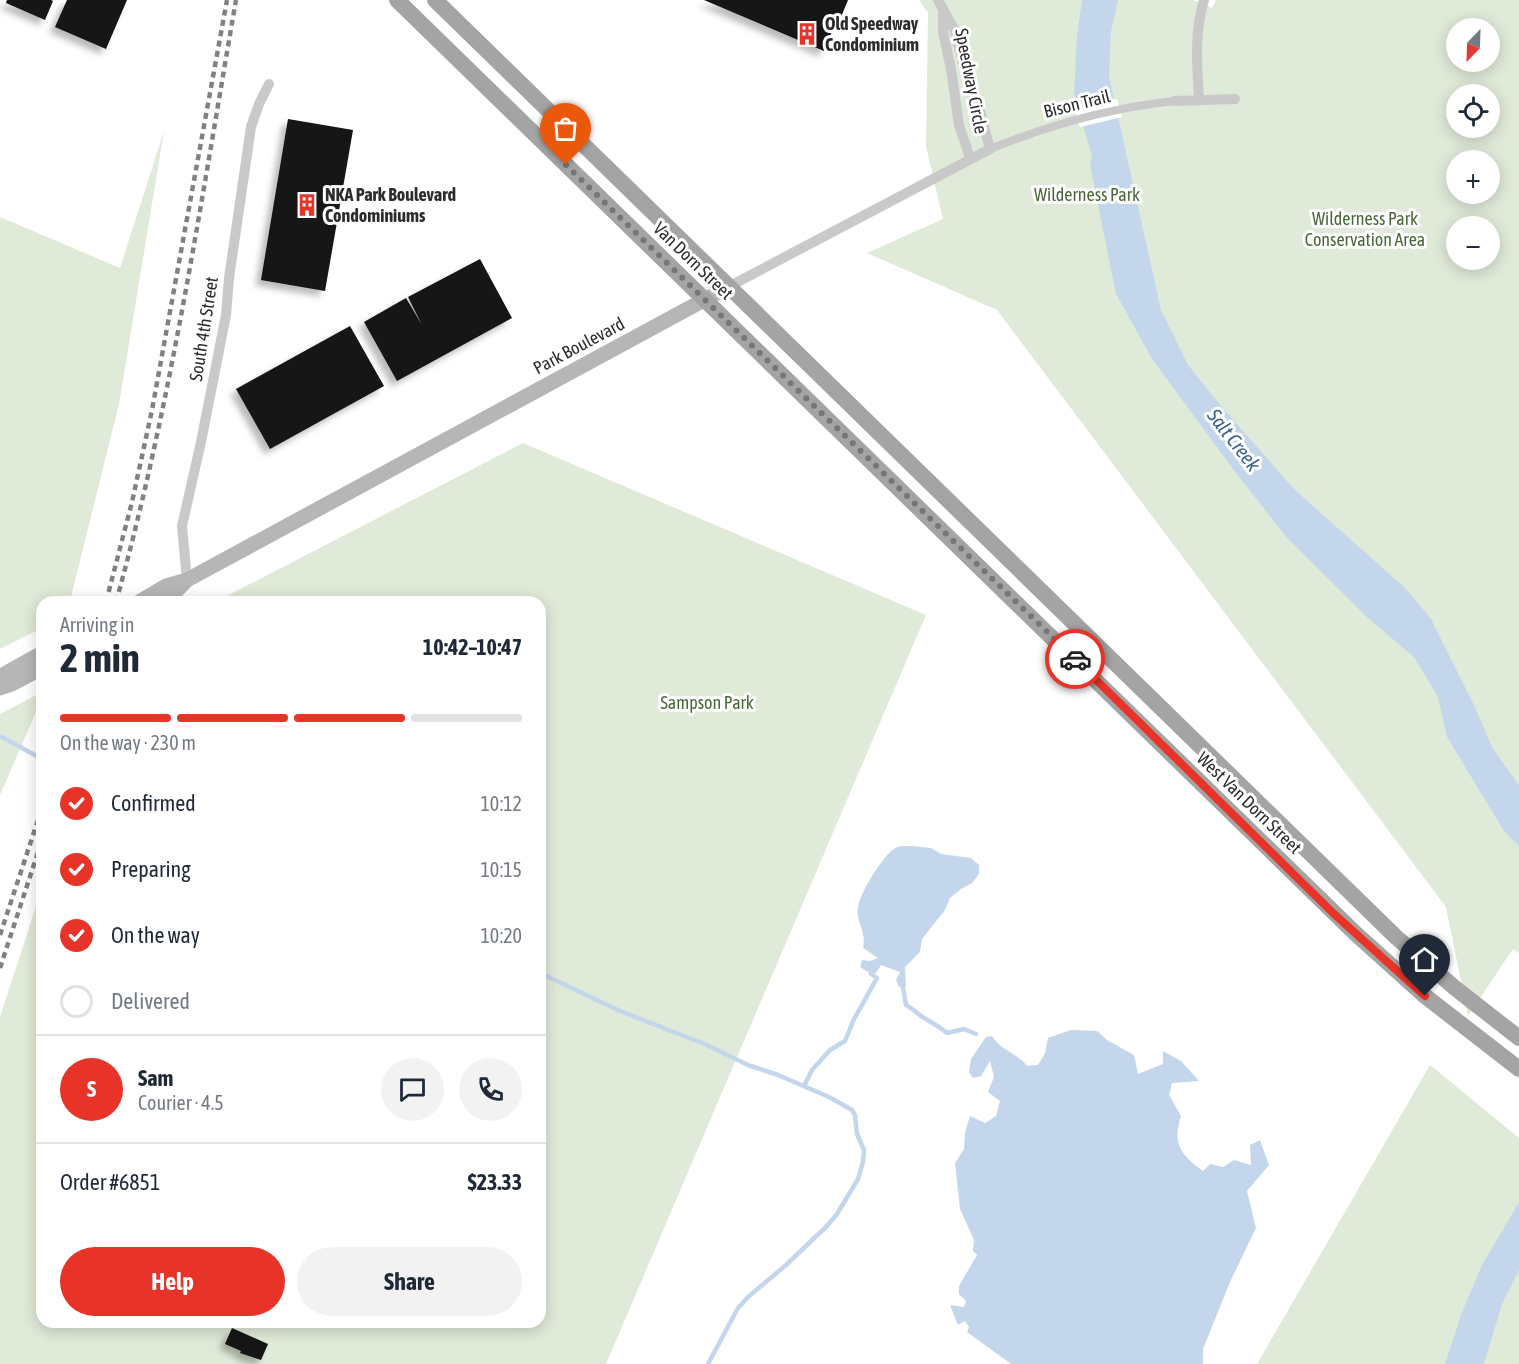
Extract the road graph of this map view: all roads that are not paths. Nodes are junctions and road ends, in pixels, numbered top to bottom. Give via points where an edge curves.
1 (397, 0) edge
2 (435, 0) edge
3 (1204, 0) edge
4 (940, 5) edge
5 (269, 84) dead end
6 (1199, 99) junction
7 (1235, 99) dead end
8 (1170, 102) joint
9 (990, 149) junction
10 (970, 158) junction
11 (728, 287) junction
12 (705, 300) junction
13 (972, 525) joint
14 (963, 550) joint
15 (187, 580) junction
16 (149, 596) edge
17 (172, 596) edge
18 (36, 657) edge
19 (36, 671) edge
20 (0, 678) edge
21 (0, 688) edge
22 (1519, 1038) edge
23 (1519, 1069) edge

1 - 12 main road, Van Dorn Street
2 - 11 main road, Van Dorn Street
3 - 6 street via 1196,46
4 - 9 street, Speedway Circle via 954,29
4 - 10 street, Speedway Circle via 959,125
5 - 15 street, South 4th Street via 251,127 226,315 182,526
6 - 7 street
6 - 8 street
8 - 9 street, Bison Trail via 1077,119
9 - 10 street, Park Boulevard
10 - 11 street, Park Boulevard
11 - 12 main road, Park Boulevard
11 - 13 main road, Van Dorn Street
12 - 14 main road, Van Dorn Street
12 - 15 main road, Park Boulevard
13 - 22 main road, West Van Dorn Street via 1396,937
14 - 23 main road, West Van Dorn Street via 1356,934 1425,996
15 - 16 main road, Park Boulevard
15 - 17 main road, Park Boulevard
18 - 20 main road
19 - 21 main road

